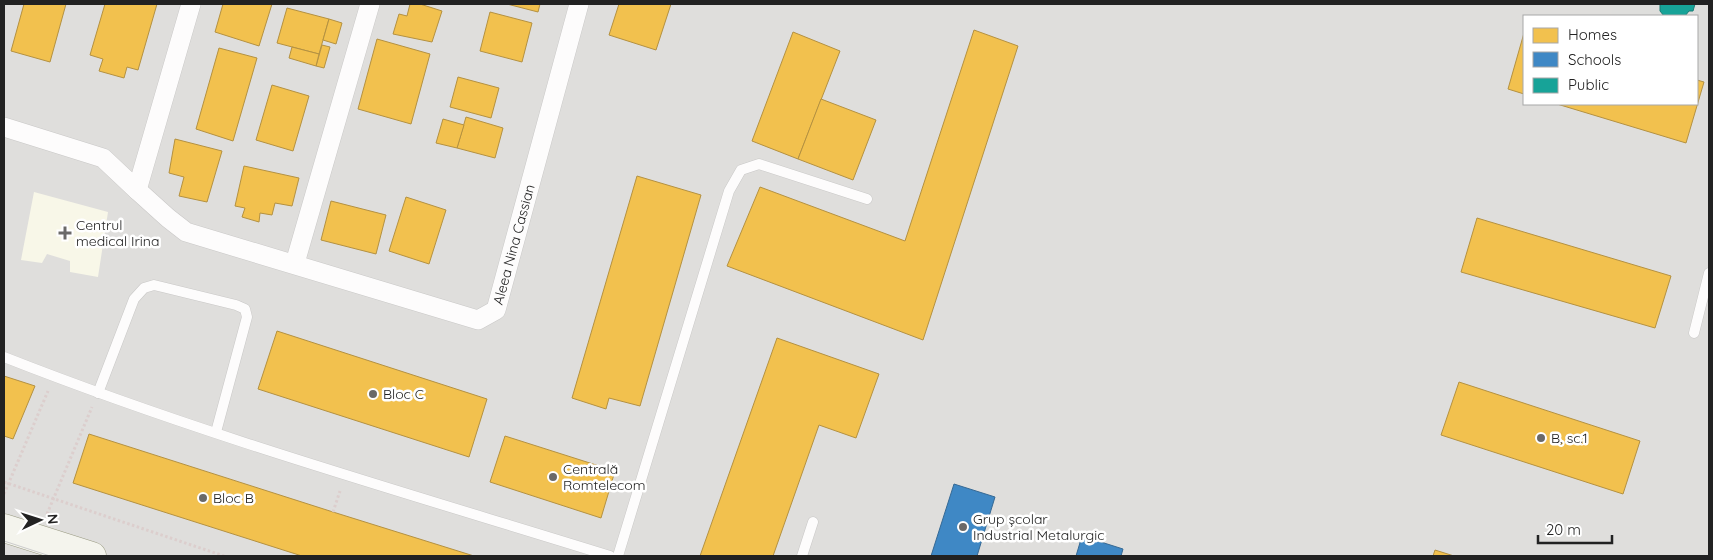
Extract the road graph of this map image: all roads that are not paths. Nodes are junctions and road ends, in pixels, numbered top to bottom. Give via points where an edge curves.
1 (191, 4) edge
2 (370, 4) edge
3 (579, 4) edge
4 (4, 127) edge
5 (137, 190) junction
6 (867, 199) dead end
7 (295, 264) junction
8 (1709, 273) edge
9 (1694, 333) dead end
10 (4, 357) edge
11 (98, 393) junction
12 (216, 432) junction
13 (813, 522) dead end
14 (4, 528) edge
15 (92, 556) edge
16 (610, 556) edge
17 (618, 556) edge
18 (802, 556) edge

1 - 5 street
2 - 7 street
3 - 7 street, Aleea Nina Cassian via 496,310 478,320
4 - 5 street, Aleea Nina Cassian via 103,158
5 - 7 street, Aleea Nina Cassian via 186,232
6 - 17 lane via 760,164 741,170 729,191
8 - 9 lane
10 - 11 lane
11 - 12 lane
11 - 12 lane via 134,299 144,288 154,285 236,305 245,309 247,317
12 - 16 lane
13 - 18 lane
14 - 15 main road

